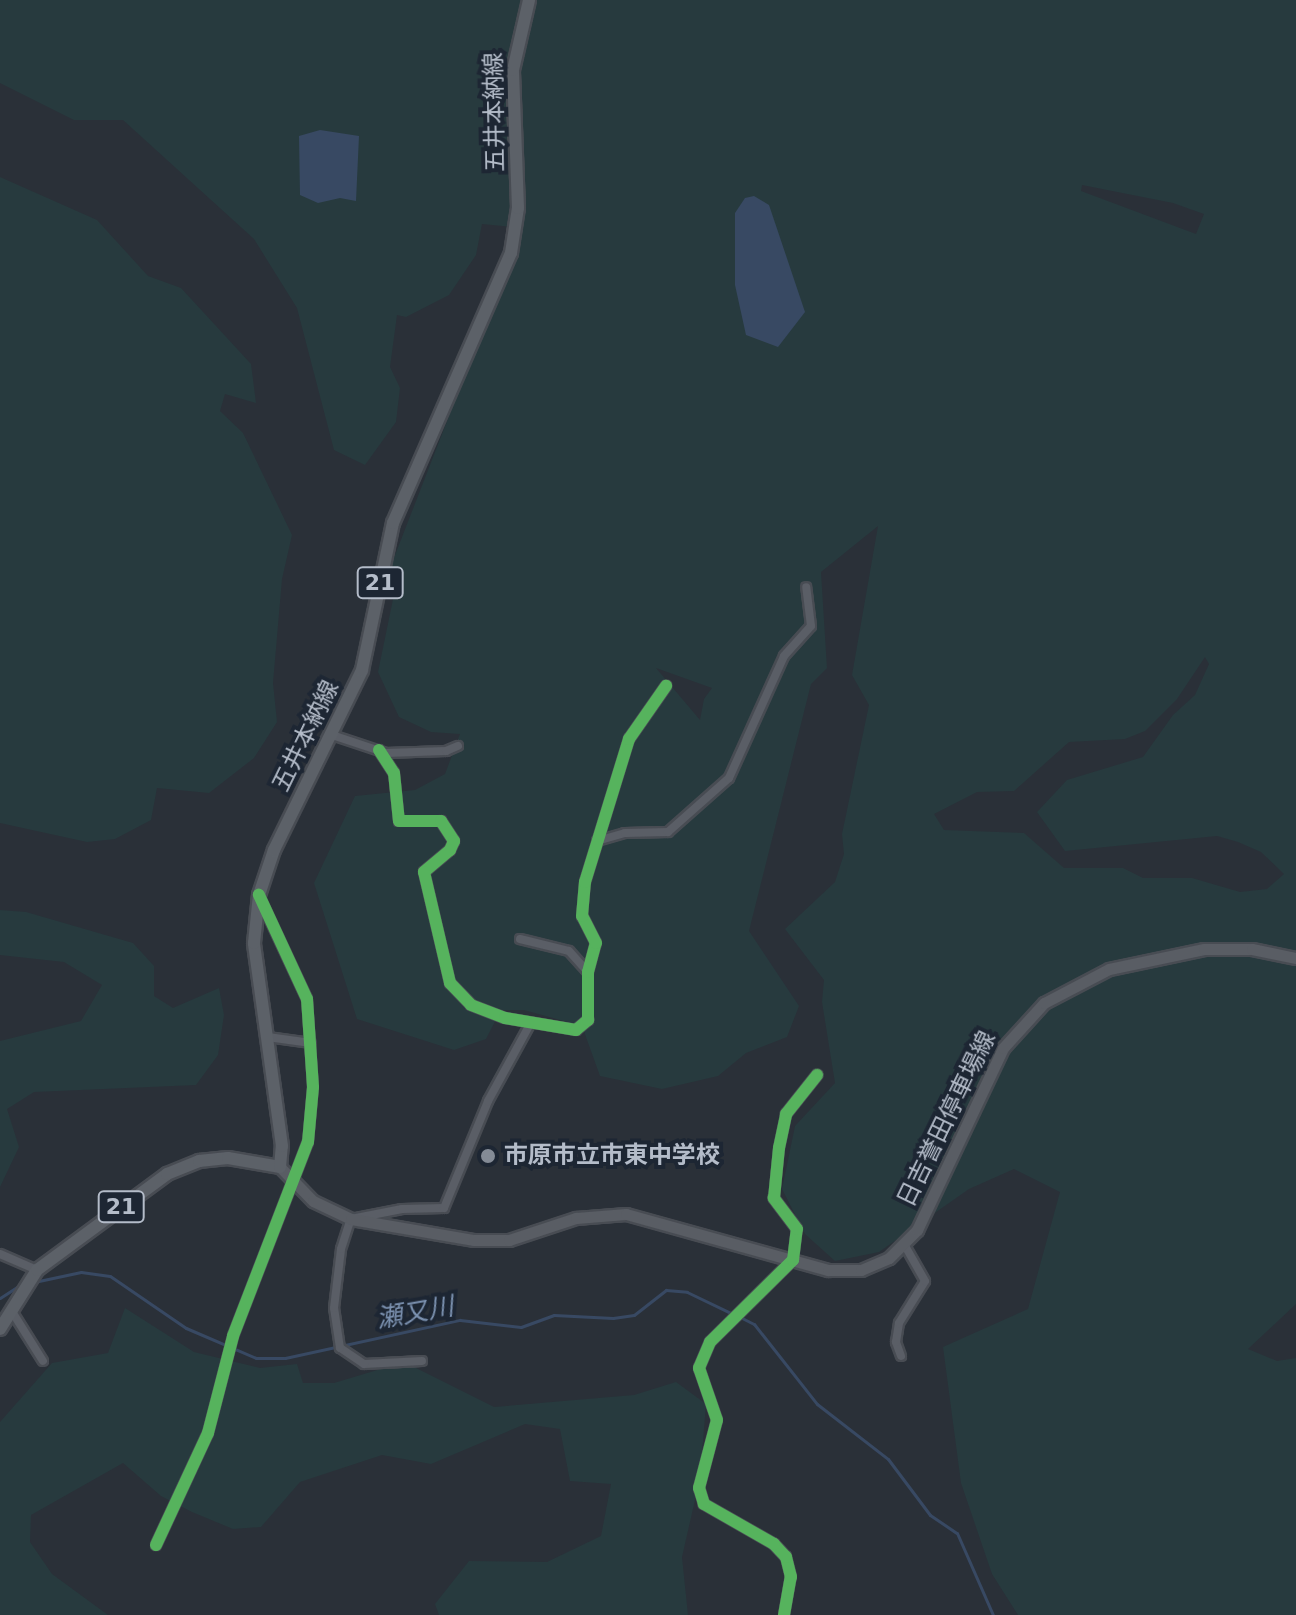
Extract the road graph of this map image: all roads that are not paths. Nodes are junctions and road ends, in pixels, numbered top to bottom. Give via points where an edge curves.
1 (529, 0) edge
2 (806, 587) dead end
3 (666, 686) dead end
4 (332, 735) junction
5 (458, 746) dead end
6 (379, 750) junction
7 (597, 841) junction
8 (259, 895) junction
9 (520, 939) dead end
10 (1296, 958) edge
11 (588, 972) junction
12 (529, 1026) junction
13 (268, 1037) junction
14 (311, 1043) junction
15 (817, 1075) dead end
16 (280, 1167) junction
17 (296, 1179) junction
18 (351, 1219) junction
19 (904, 1244) junction
20 (0, 1254) edge
21 (793, 1260) junction
22 (37, 1270) junction
23 (11, 1310) junction
24 (0, 1329) edge
25 (901, 1356) dead end
26 (43, 1361) dead end
27 (422, 1361) dead end
28 (156, 1545) dead end
29 (784, 1615) edge

1 - 4 main road, 五井本納線 / 21 via 513,70 518,208 511,253 393,523 362,670
2 - 7 street via 811,626 784,656 729,778 668,832 625,833
3 - 7 street via 629,739
4 - 6 street
4 - 8 main road, 五井本納線 / 21 via 274,850
5 - 6 street via 446,751
6 - 12 street via 394,773 399,821 441,821 454,841 424,872 450,983 471,1005
7 - 11 street via 581,902 582,916 596,936
8 - 13 main road, 五井本納線 / 21 via 254,943
8 - 14 street via 300,975
9 - 11 street via 569,951
10 - 19 main road, 日吉誉田停車場線 via 1252,949 1204,949 1109,969 1044,1003 1003,1048 924,1218
11 - 12 street via 584,1029
12 - 18 street via 488,1101 444,1208
13 - 14 street
13 - 16 main road, 五井本納線 / 21
14 - 17 street via 311,1119
15 - 21 street via 786,1114 779,1148 774,1198 797,1229
16 - 17 main road, 日吉誉田停車場線
16 - 22 main road, 21 via 228,1158 183,1166
17 - 18 main road, 日吉誉田停車場線 via 304,1195
17 - 28 street via 233,1336 208,1433
18 - 21 main road, 日吉誉田停車場線 via 509,1240 576,1218 626,1214
18 - 27 street via 336,1274 335,1330 340,1348 364,1364
19 - 21 main road, 日吉誉田停車場線 via 861,1270 828,1270
19 - 25 street via 925,1281 899,1323 896,1342
20 - 22 street
21 - 29 street via 710,1342 699,1368 717,1420 699,1488 704,1504 774,1544 786,1557 791,1577
22 - 23 main road, 21
23 - 24 main road, 21
23 - 26 street

